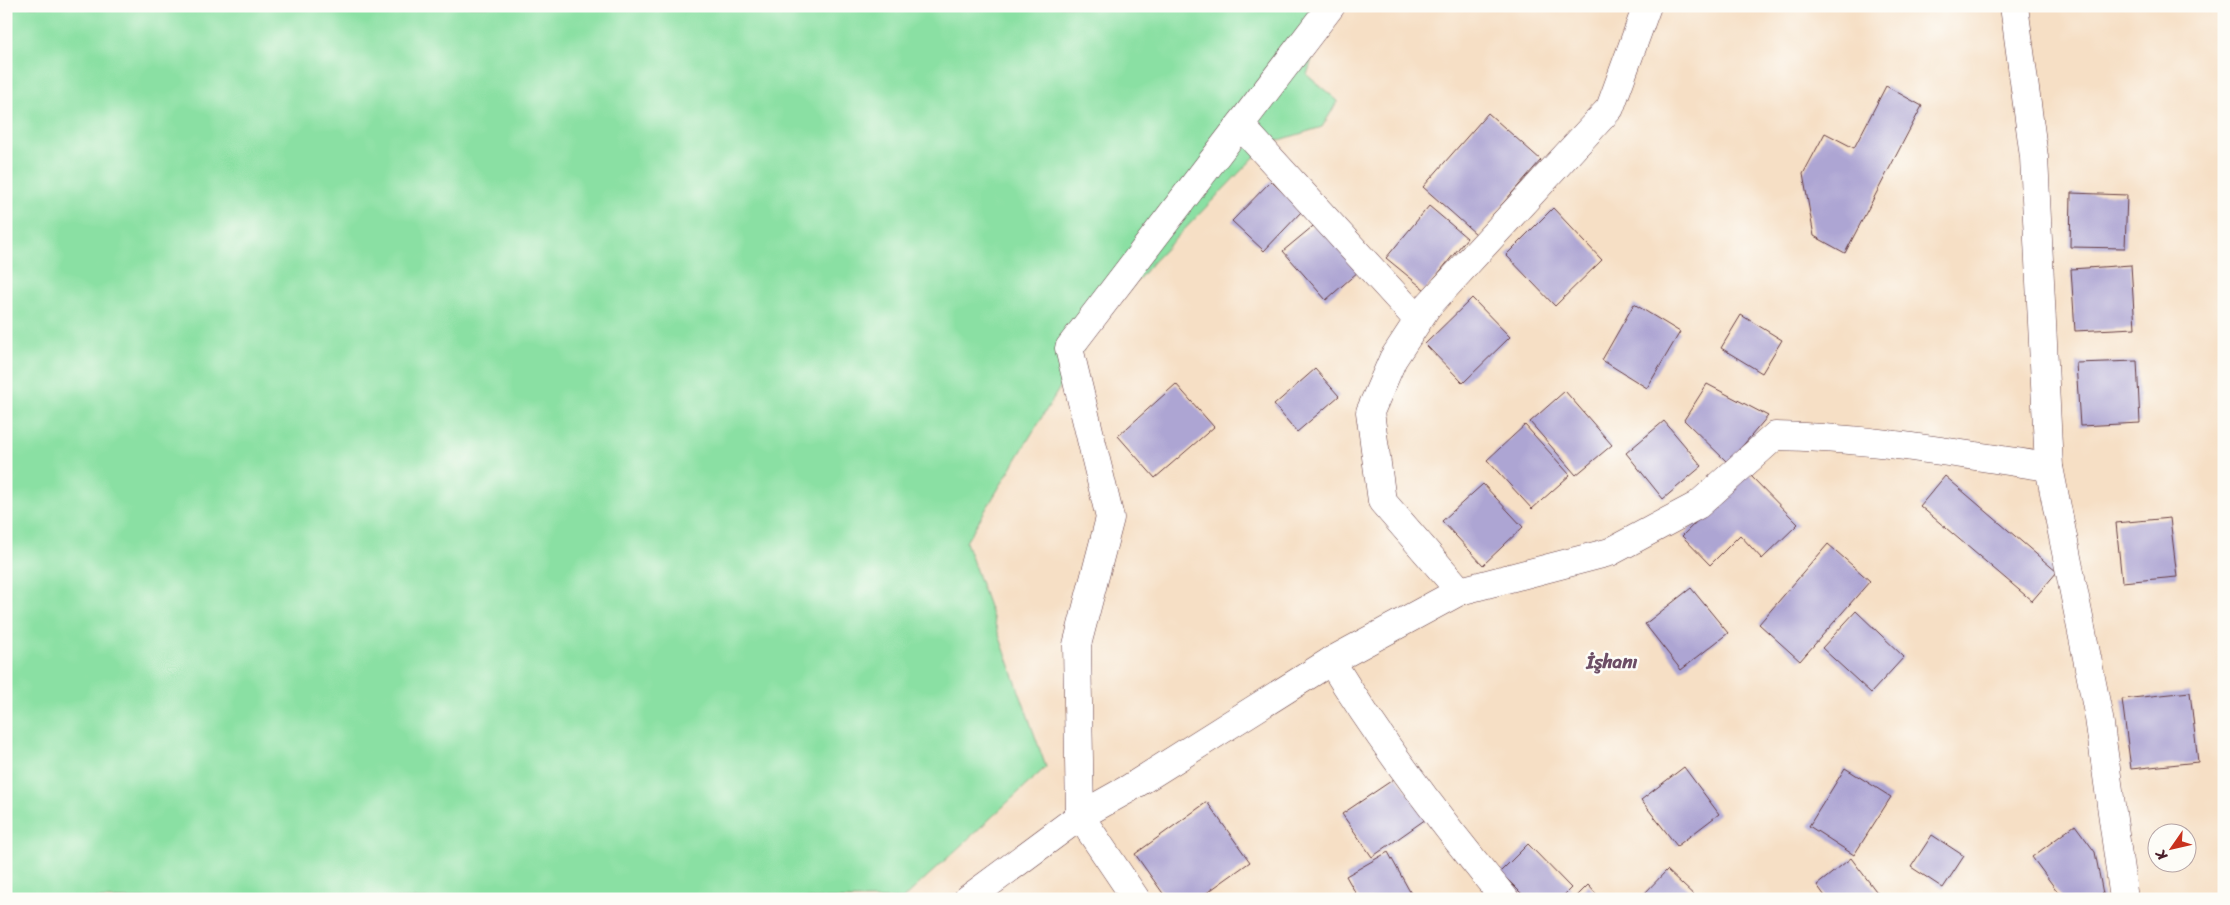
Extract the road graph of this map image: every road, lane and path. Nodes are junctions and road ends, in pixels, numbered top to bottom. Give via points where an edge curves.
1 (1331, 6) edge
2 (1647, 6) edge
3 (2014, 6) edge
4 (1240, 125) junction
5 (1418, 320) junction
6 (2049, 467) junction
7 (1460, 592) junction
8 (1331, 661) junction
9 (1080, 816) junction
10 (968, 899) edge
11 (1136, 899) edge
12 (1505, 899) edge
13 (2124, 899) edge

1 - 4 street
2 - 5 street via 1610,108
3 - 6 street via 2034,157
4 - 5 street
4 - 9 street via 1069,348 1110,518 1077,645
5 - 7 street via 1392,359 1370,412 1382,500
6 - 7 street via 1882,443 1774,436 1698,504 1610,552
6 - 13 street via 2099,718
7 - 8 street
8 - 9 street
8 - 12 street via 1363,713 1437,816
9 - 10 street
9 - 11 street

